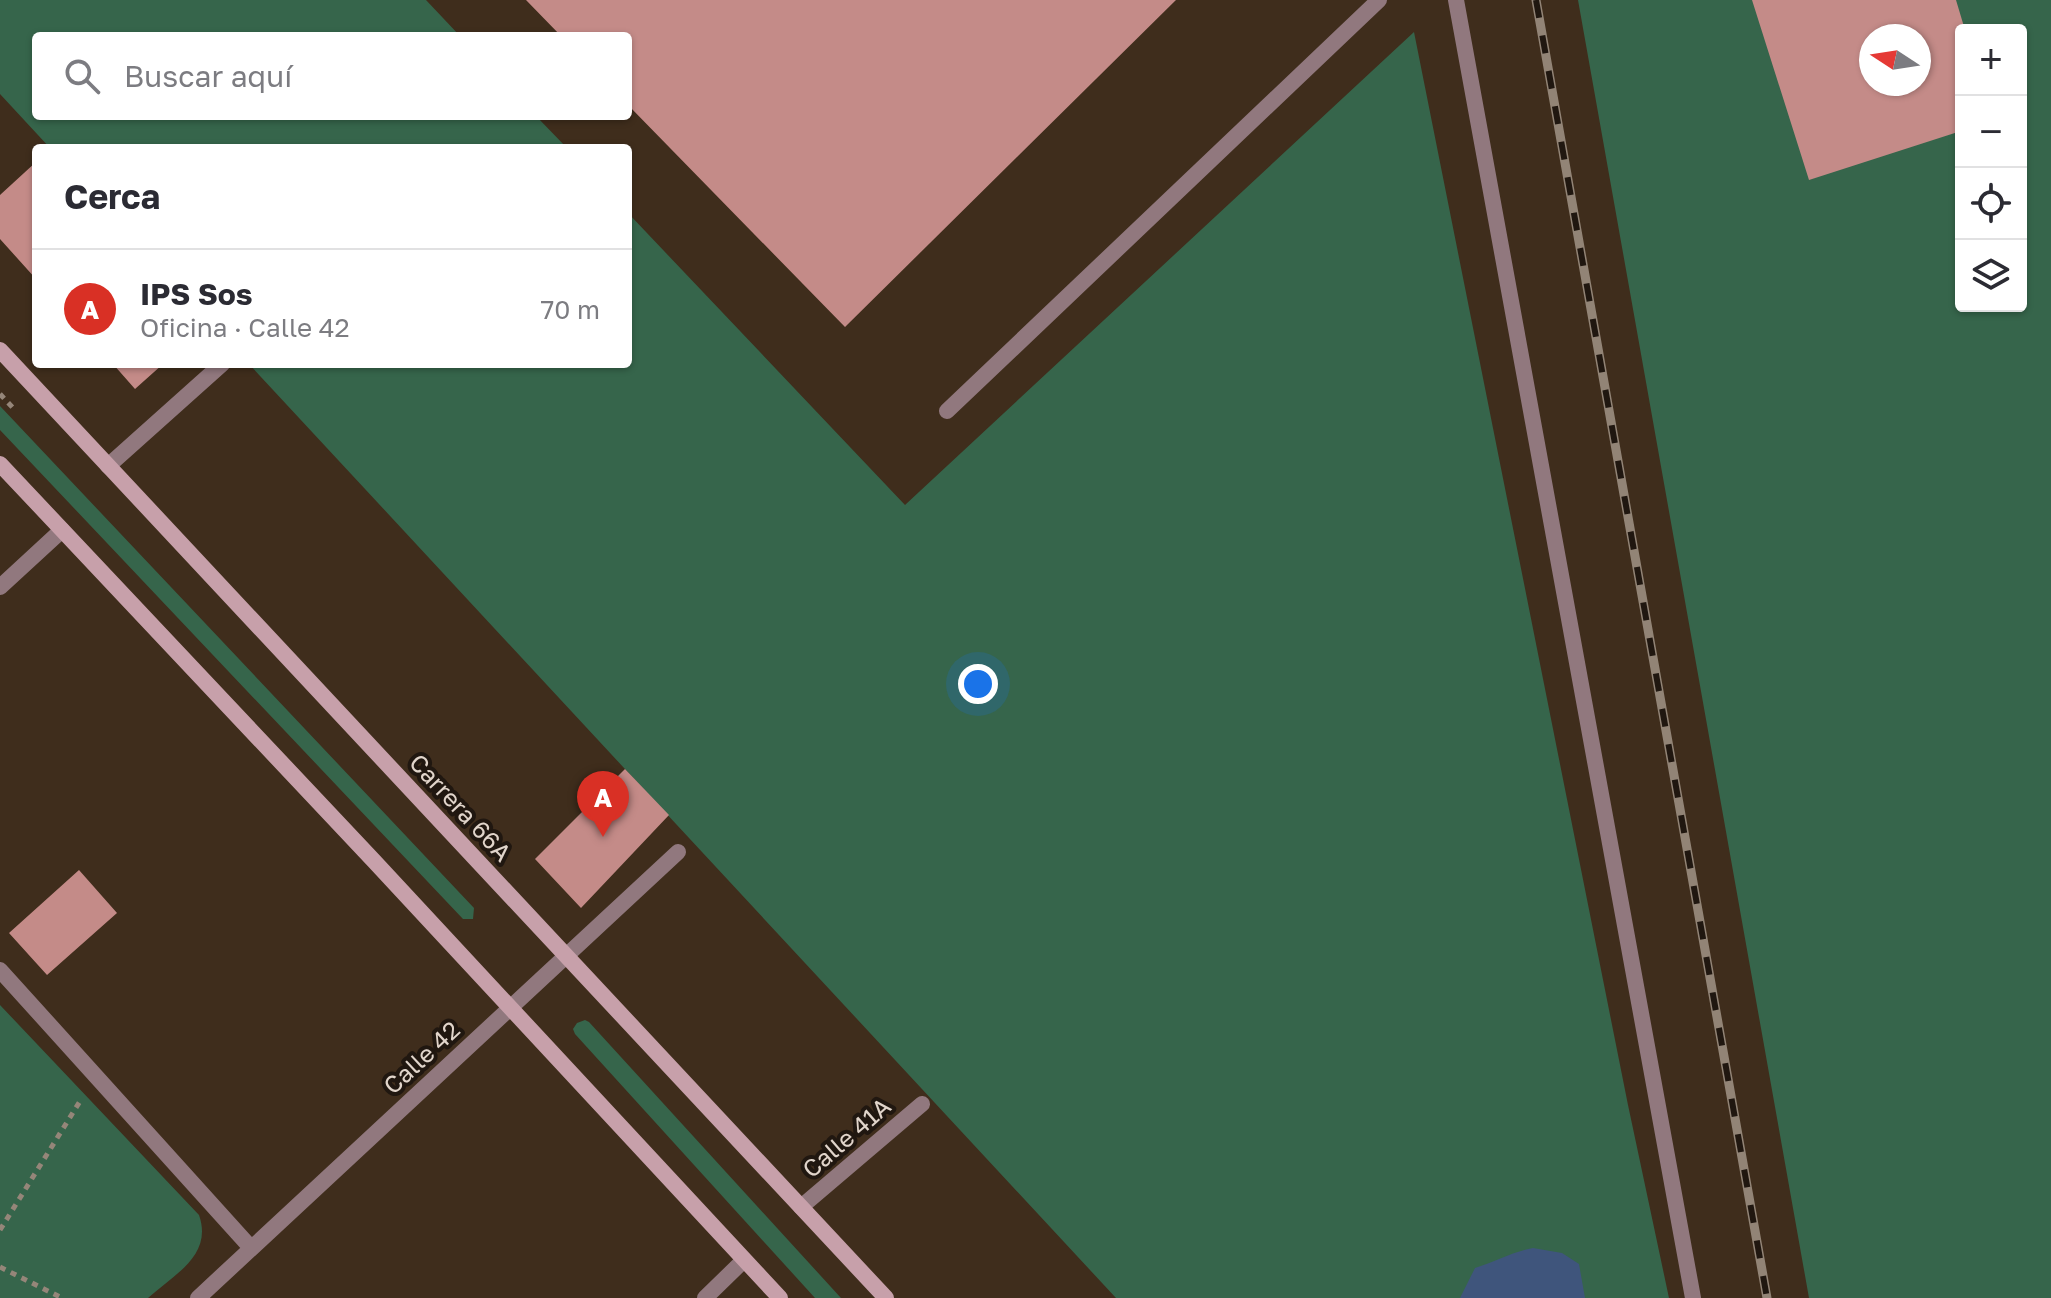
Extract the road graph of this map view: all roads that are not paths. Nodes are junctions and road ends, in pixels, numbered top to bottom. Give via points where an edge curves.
1 (1379, 0) edge
2 (1456, 0) edge
3 (0, 350) edge
4 (218, 368) edge
5 (947, 411) dead end
6 (0, 464) edge
7 (108, 466) junction
8 (62, 530) junction
9 (0, 587) edge
10 (678, 852) dead end
11 (565, 954) junction
12 (0, 970) edge
13 (509, 1007) junction
14 (922, 1104) dead end
15 (801, 1207) junction
16 (251, 1248) junction
17 (744, 1260) junction
18 (198, 1298) edge
19 (705, 1298) edge
20 (780, 1298) edge
21 (886, 1298) edge
22 (1693, 1298) edge

1 - 5 street
2 - 22 street
3 - 7 street, Carrera 66A
4 - 7 street
6 - 8 street
7 - 11 street, Carrera 66A
8 - 9 street
8 - 13 street
10 - 11 street, Calle 42
11 - 13 street, Calle 42
11 - 15 street, Carrera 66A
12 - 16 street
13 - 16 street, Calle 42
13 - 17 street
14 - 15 street, Calle 41A
15 - 21 street, Carrera 66A
16 - 18 street, Calle 42
17 - 19 street
17 - 20 street

